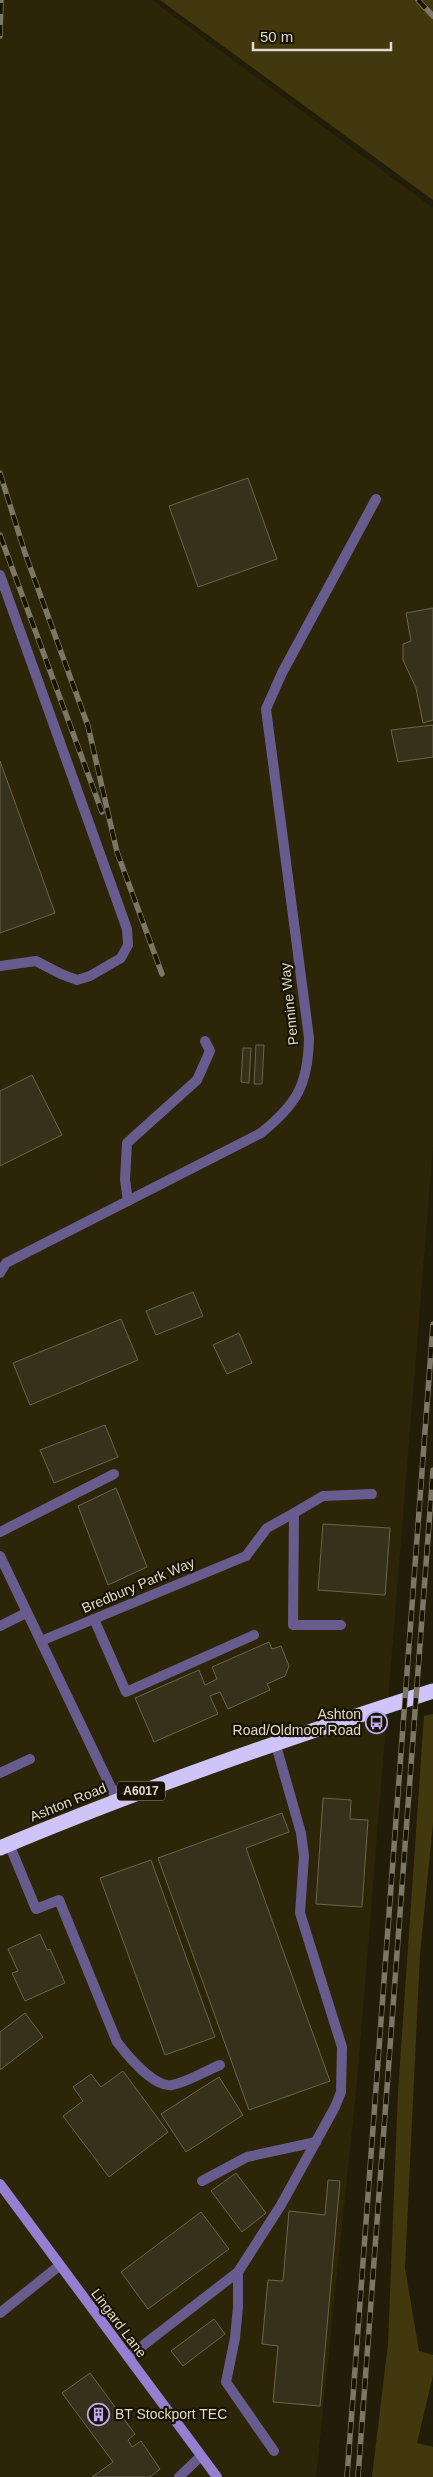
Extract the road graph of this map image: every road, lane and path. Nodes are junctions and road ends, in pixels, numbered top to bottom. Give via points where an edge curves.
1 (376, 499) dead end
2 (0, 576) edge
3 (0, 966) edge
4 (205, 1041) dead end
5 (128, 1201) junction
6 (0, 1273) edge
7 (114, 1474) dead end
8 (372, 1494) dead end
9 (294, 1513) junction
10 (0, 1532) edge
11 (0, 1556) edge
12 (26, 1613) junction
13 (94, 1619) junction
14 (342, 1625) dead end
15 (0, 1626) edge
16 (254, 1635) dead end
17 (41, 1641) junction
18 (433, 1691) edge
19 (275, 1742) junction
20 (30, 1759) dead end
21 (0, 1773) edge
22 (117, 1800) junction
23 (4, 1846) edge
24 (220, 2065) dead end
25 (316, 2142) junction
26 (202, 2181) dead end
27 (0, 2184) edge
28 (60, 2266) junction
29 (238, 2272) junction
30 (0, 2314) edge
31 (128, 2357) junction
32 (274, 2451) dead end
33 (202, 2456) junction
34 (179, 2477) edge
35 (217, 2477) edge

1 - 5 street, Pennine Way via 282,673 266,709 309,1038 308,1063 300,1091 284,1115 261,1133
2 - 3 street via 127,929 128,945 121,958 77,980 36,961
4 - 5 street via 210,1051 197,1080 127,1144 125,1180
5 - 6 street, Pennine Way via 6,1263
7 - 10 street
8 - 9 street via 324,1496
9 - 13 street, Bredbury Park Way via 267,1528 246,1556
9 - 14 street via 293,1625
11 - 12 street
12 - 15 street
12 - 17 street
13 - 16 street via 126,1692
13 - 17 street, Bredbury Park Way
17 - 22 street
18 - 19 highway, Ashton Road / A6017
19 - 22 highway, Ashton Road / A6017
19 - 25 street via 301,1833 304,1856 300,1912 342,2047 342,2092
20 - 21 street
22 - 23 highway, Ashton Road / A6017
23 - 24 street via 36,1909 59,1900 117,2042 140,2068 160,2083 171,2086
25 - 26 street via 247,2157
25 - 29 street
27 - 28 street, Lingard Lane
28 - 30 street
28 - 31 street, Lingard Lane
29 - 31 street
29 - 32 street via 235,2338 226,2382
31 - 33 street, Lingard Lane
33 - 34 street
33 - 35 street, Lingard Lane

